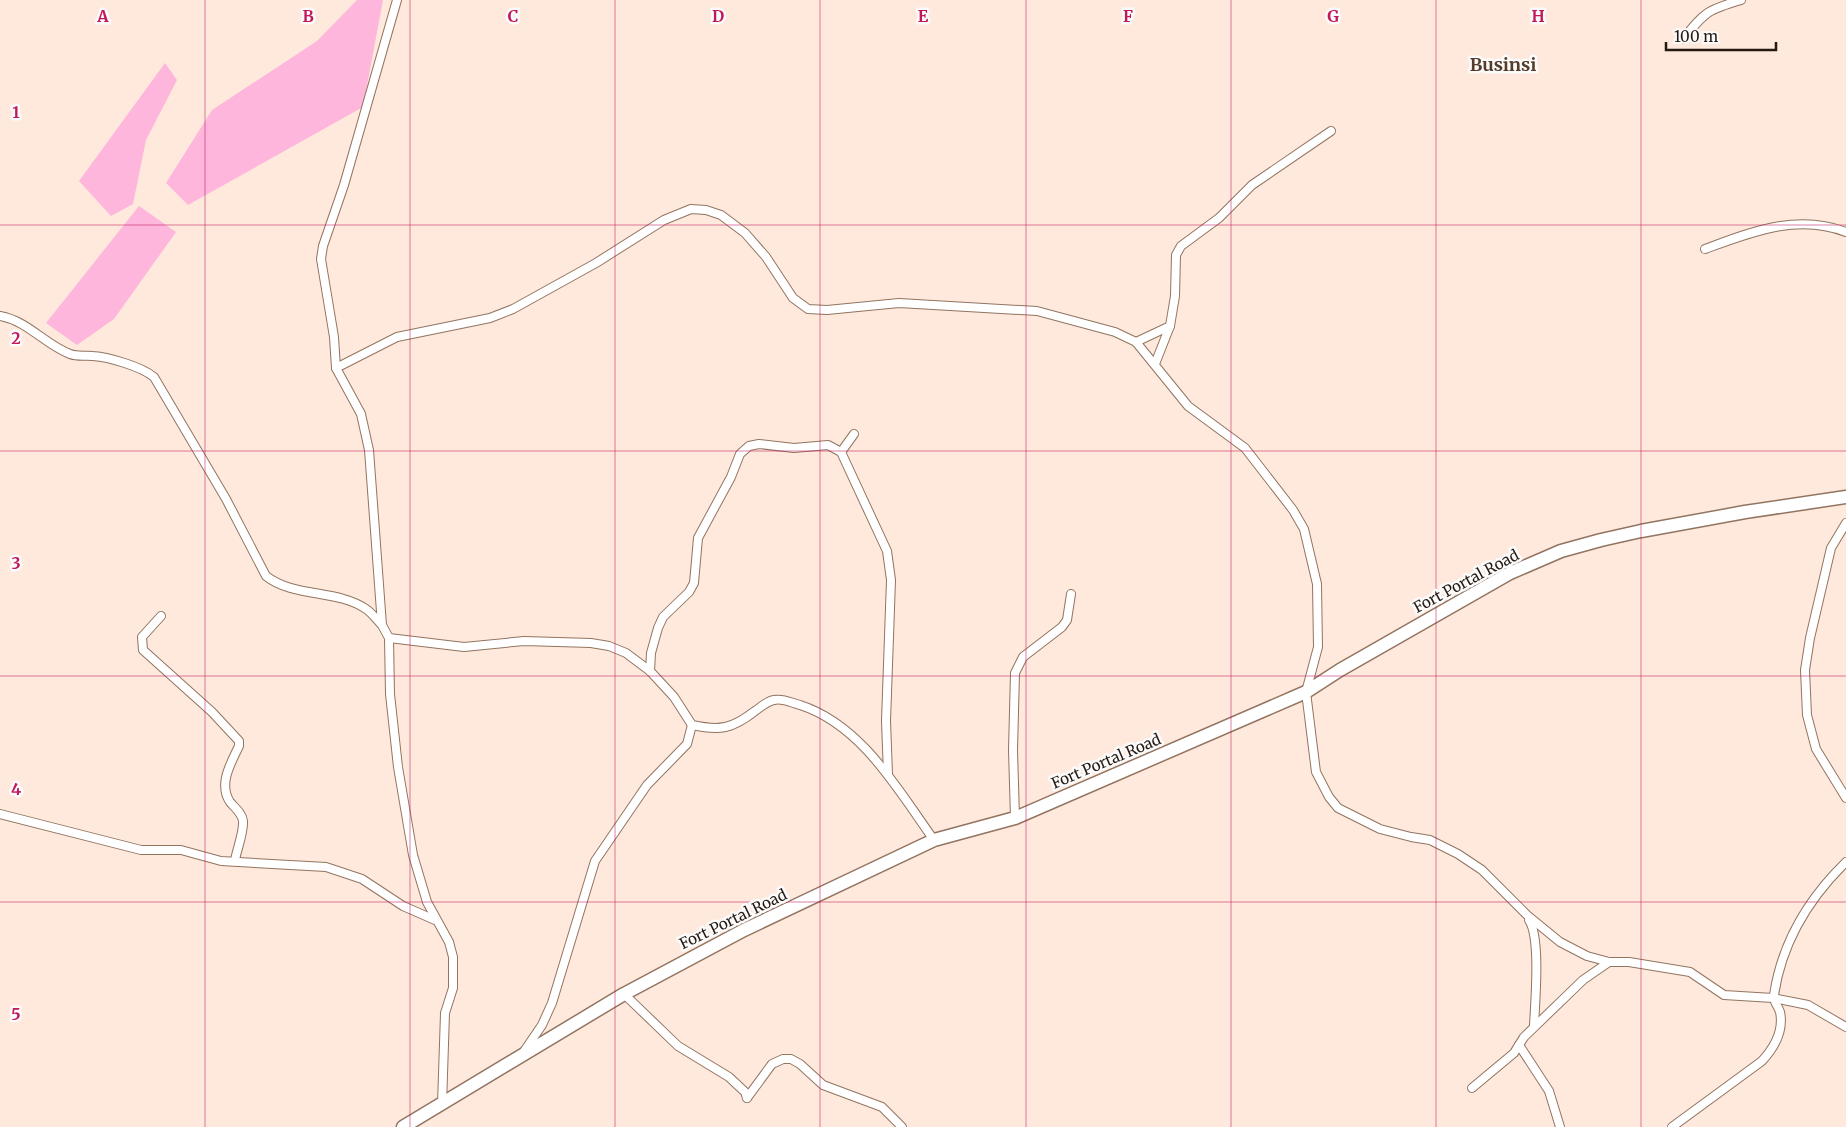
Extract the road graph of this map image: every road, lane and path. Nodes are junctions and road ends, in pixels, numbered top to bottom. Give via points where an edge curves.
1 (397, 0) edge
2 (1741, 0) edge
3 (1683, 39) dead end
4 (1331, 132) dead end
5 (1846, 232) edge
6 (1705, 249) dead end
7 (0, 316) edge
8 (1170, 326) junction
9 (1136, 342) junction
10 (1156, 364) junction
11 (336, 368) junction
12 (854, 434) dead end
13 (841, 452) junction
14 (1846, 496) edge
15 (1846, 523) edge
16 (1071, 594) dead end
17 (161, 616) dead end
18 (382, 625) junction
19 (389, 638) junction
20 (651, 652) junction
21 (636, 659) junction
22 (650, 671) junction
23 (1306, 692) junction
24 (692, 725) junction
25 (888, 774) junction
26 (1846, 798) edge
27 (0, 814) edge
28 (1015, 818) junction
29 (934, 840) junction
30 (235, 860) junction
31 (1846, 862) edge
32 (1527, 915) junction
33 (435, 920) junction
34 (1609, 962) junction
35 (624, 994) junction
36 (1773, 998) junction
37 (1534, 1026) junction
38 (1846, 1027) edge
39 (1519, 1045) junction
40 (519, 1058) junction
41 (1472, 1088) dead end
42 (442, 1105) junction
43 (403, 1127) edge
44 (902, 1127) edge
45 (1560, 1127) edge
46 (1672, 1127) edge

1 - 11 street via 344,185 323,246 322,273 334,337
2 - 3 street via 1702,15
4 - 8 street via 1252,185 1219,218 1181,246 1176,255
5 - 6 street via 1811,224 1776,226
7 - 18 street via 25,325 67,353 97,356 143,370 154,377 226,499 266,576 300,590 352,602
8 - 9 street
8 - 10 street
9 - 10 street
9 - 11 street via 1115,332 1037,310 899,303 808,309 793,298 766,257 745,233 721,215 691,209 664,220 596,263 513,309 490,318 397,337
10 - 23 street via 1164,379 1188,406 1244,448 1304,529 1317,584 1318,647
11 - 18 street via 361,414 369,450
12 - 13 street
13 - 20 street via 828,445 794,448 759,444 749,446 740,454 698,538 694,583 663,617
13 - 25 street via 890,563 886,721
14 - 23 main road, Fort Portal Road via 1641,531 1561,551 1510,573
15 - 26 street via 1831,548 1805,670 1807,715 1816,749
16 - 28 street via 1067,620 1023,657 1016,673
17 - 30 street via 142,637 143,650 239,741 225,779 226,795 240,813 243,823
18 - 19 street
19 - 21 street via 464,647 524,641 591,643
19 - 33 street via 390,694 405,812 422,886
20 - 21 street
20 - 22 street
21 - 22 street
22 - 24 street via 674,697
23 - 28 main road, Fort Portal Road
23 - 32 street via 1316,772 1328,797 1338,808 1380,829 1441,844 1482,870
24 - 25 street via 722,729 737,724 773,700 782,700 829,717 855,738
24 - 40 street via 687,744 647,785 594,861 552,1003 542,1025
25 - 29 street
27 - 30 street via 125,847 181,850 207,858
28 - 29 main road, Fort Portal Road
29 - 35 main road, Fort Portal Road via 744,930
30 - 33 street via 326,867 347,873 403,906
31 - 36 street via 1820,891 1786,945
32 - 34 street via 1560,942 1587,956
32 - 37 street via 1533,926 1537,967
33 - 42 street via 449,942 455,971 454,988 445,1013
34 - 36 street via 1638,963 1690,972 1724,995
34 - 37 street via 1583,980
35 - 40 main road, Fort Portal Road
35 - 44 street via 678,1046 729,1077 745,1092 746,1098 772,1064 791,1059 824,1085 882,1107
36 - 38 street via 1808,1005
36 - 46 street via 1780,1013 1780,1030 1770,1052
37 - 39 street
39 - 41 street
39 - 45 street via 1549,1091
40 - 42 main road, Fort Portal Road
42 - 43 main road, Fort Portal Road

